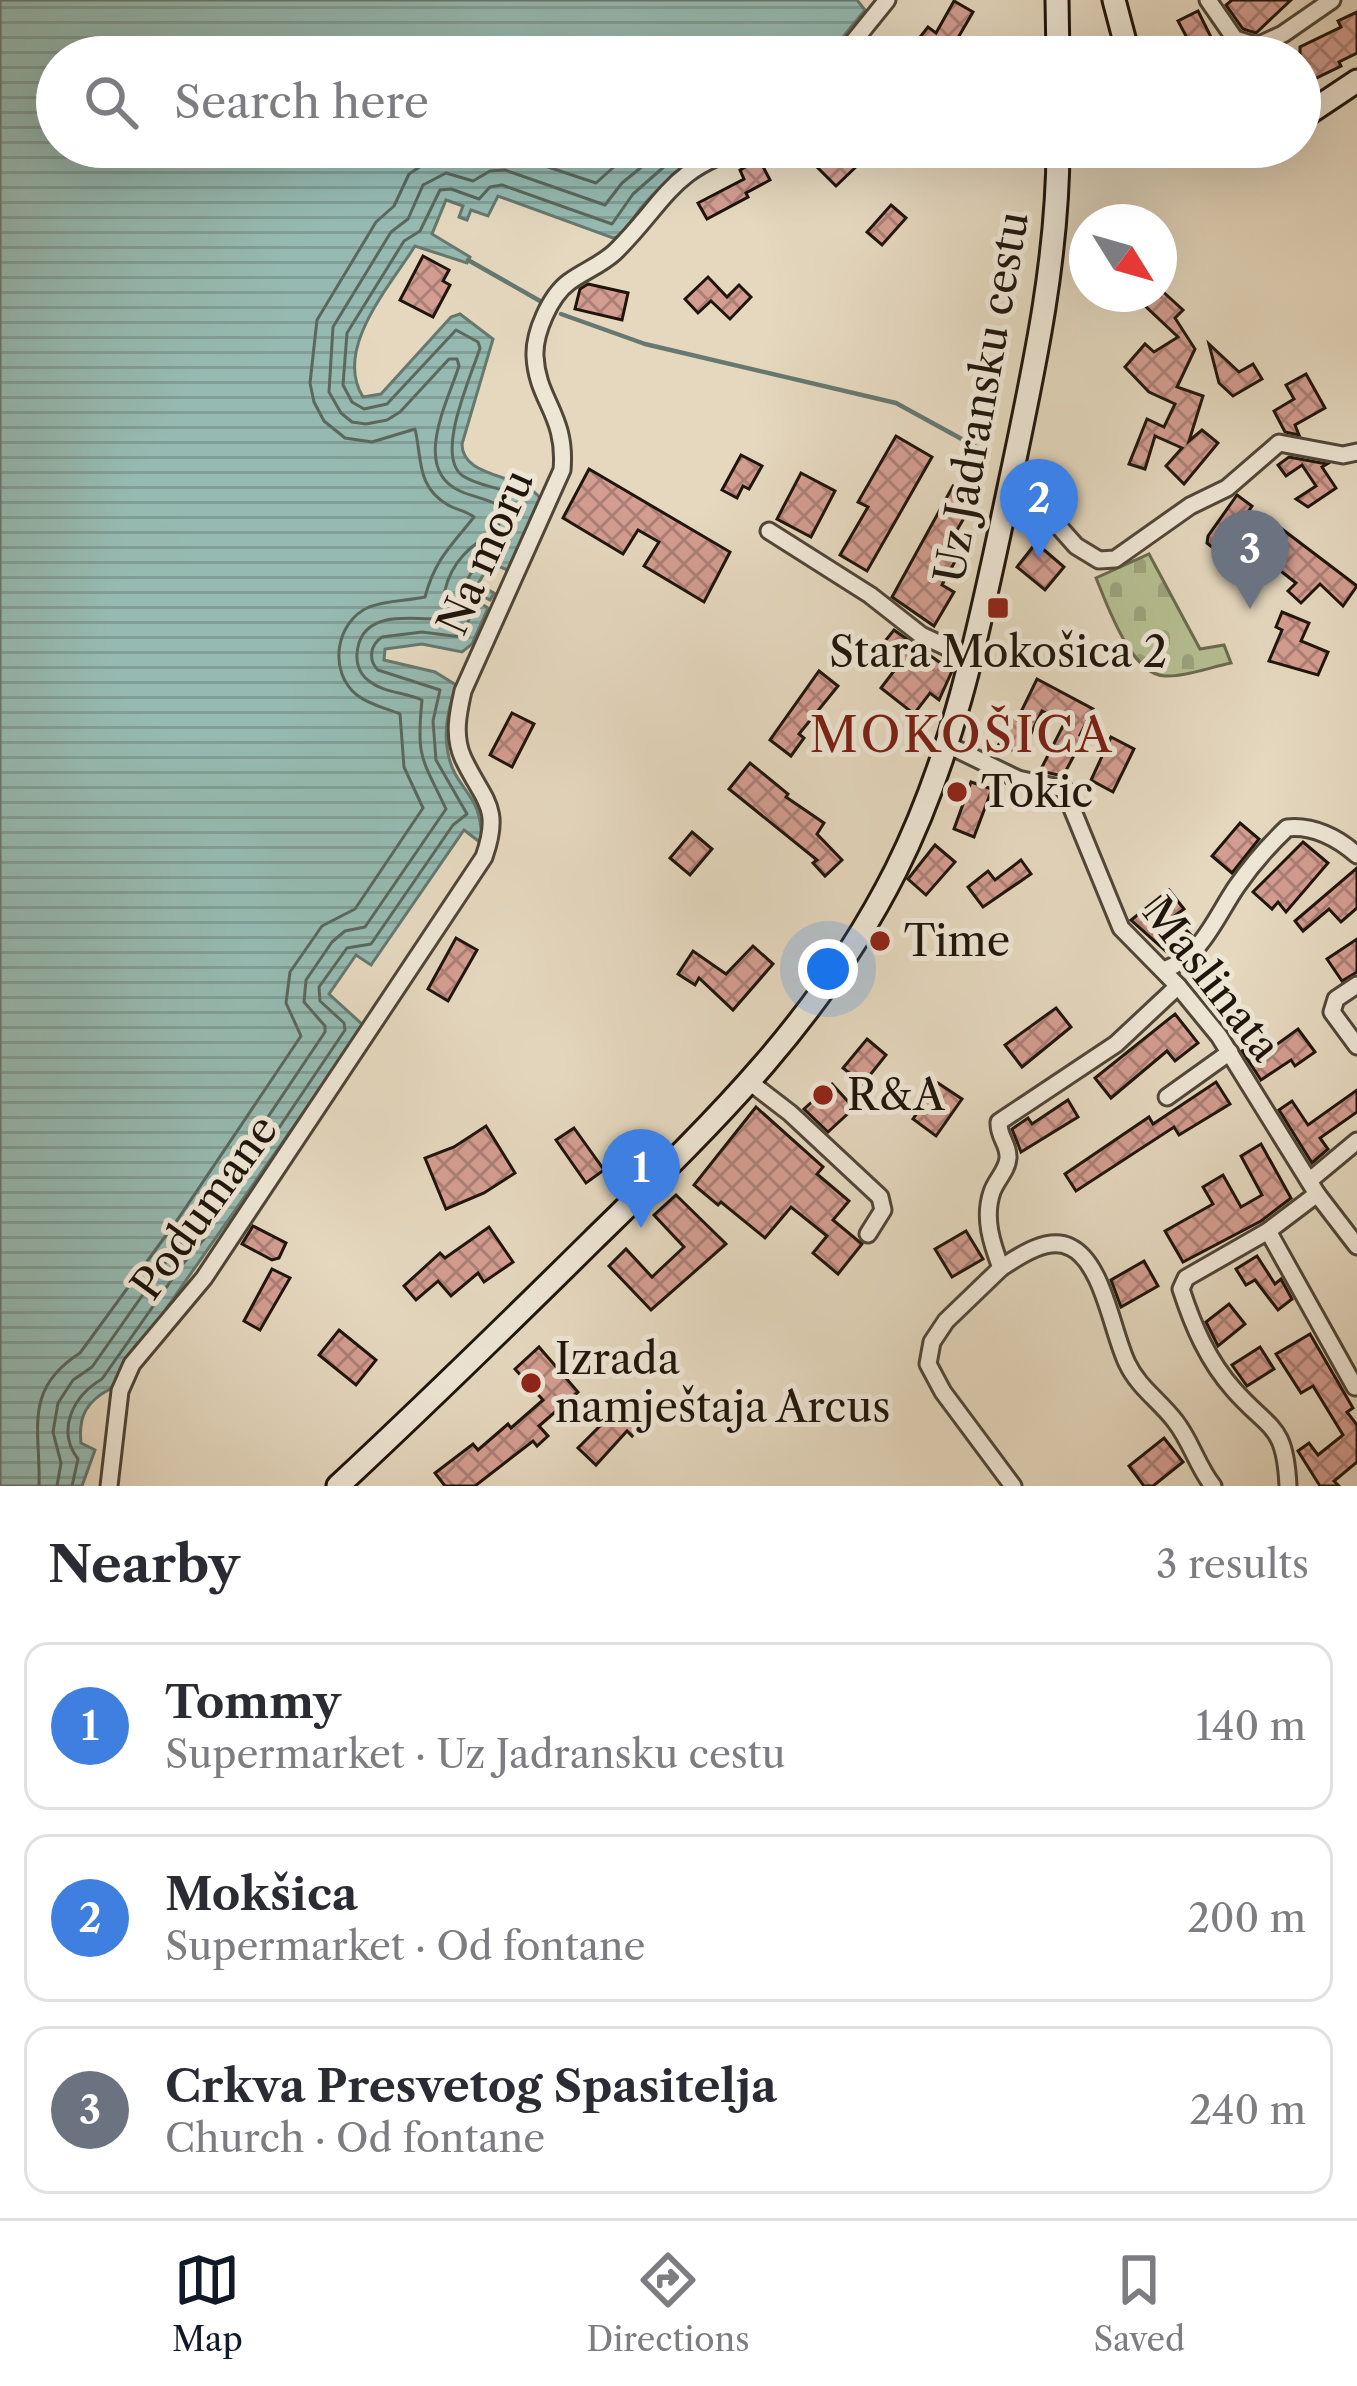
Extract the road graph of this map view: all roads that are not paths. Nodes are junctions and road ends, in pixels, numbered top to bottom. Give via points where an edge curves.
1 (886, 0) edge
2 (1057, 0) edge
3 (1114, 0) edge
4 (1208, 0) edge
5 (1332, 0) edge
6 (858, 36) edge
7 (1058, 36) edge
8 (1123, 36) edge
9 (1233, 36) edge
10 (1279, 36) edge
11 (1357, 81) edge
12 (1321, 105) edge
13 (700, 168) edge
14 (1056, 168) edge
15 (1356, 453) edge
16 (1012, 474) junction
17 (770, 531) dead end
18 (972, 659) junction
19 (948, 745) junction
20 (1357, 855) edge
21 (1164, 970) junction
22 (400, 986) joint
23 (1178, 986) junction
24 (1357, 986) edge
25 (1357, 1046) edge
26 (1229, 1052) junction
27 (751, 1083) junction
28 (1167, 1096) dead end
29 (1357, 1141) edge
30 (1313, 1188) junction
31 (1268, 1231) junction
32 (868, 1234) dead end
33 (1357, 1246) edge
34 (1001, 1268) junction
35 (1355, 1387) edge
36 (109, 1486) edge
37 (338, 1486) edge
38 (1013, 1486) edge
39 (1213, 1486) edge
40 (1288, 1486) edge

1 - 6 street
2 - 7 main road
3 - 8 main road
4 - 9 street
5 - 10 street
11 - 12 main road
13 - 22 street, Na moru via 674,183 608,259 568,283 544,319 535,354 559,422 562,470 455,724 461,755 491,804 493,832
14 - 16 main road, Uz Jadransku cestu via 1045,304
15 - 16 street via 1279,443 1227,488 1115,559 1100,560 1076,546
16 - 18 main road, Uz Jadransku cestu
17 - 18 street, Uz Jadransku cestu via 921,635
18 - 19 main road, Uz Jadransku cestu
19 - 21 street, Maslinata via 1018,779 1064,789 1121,928
19 - 27 main road, Uz Jadransku cestu via 865,926 808,1015
20 - 21 street via 1320,832 1287,828 1194,952
21 - 23 street, Maslinata
22 - 36 street, Podumane via 204,1278 132,1364 120,1391
23 - 26 street, Maslinata
23 - 34 street via 1116,1044 999,1122 1008,1165 990,1196 988,1219
24 - 25 street via 1331,1012
26 - 28 street
26 - 30 street, Maslinata
27 - 32 street via 880,1197 884,1210
27 - 37 main road, Uz Jadransku cestu
29 - 30 street
30 - 31 street
30 - 33 street, Maslinata
31 - 35 street
31 - 40 street via 1186,1278 1181,1289 1196,1335 1234,1390 1271,1423
34 - 38 street via 946,1321 928,1364
34 - 39 street via 1055,1243 1091,1265 1127,1364 1176,1421

